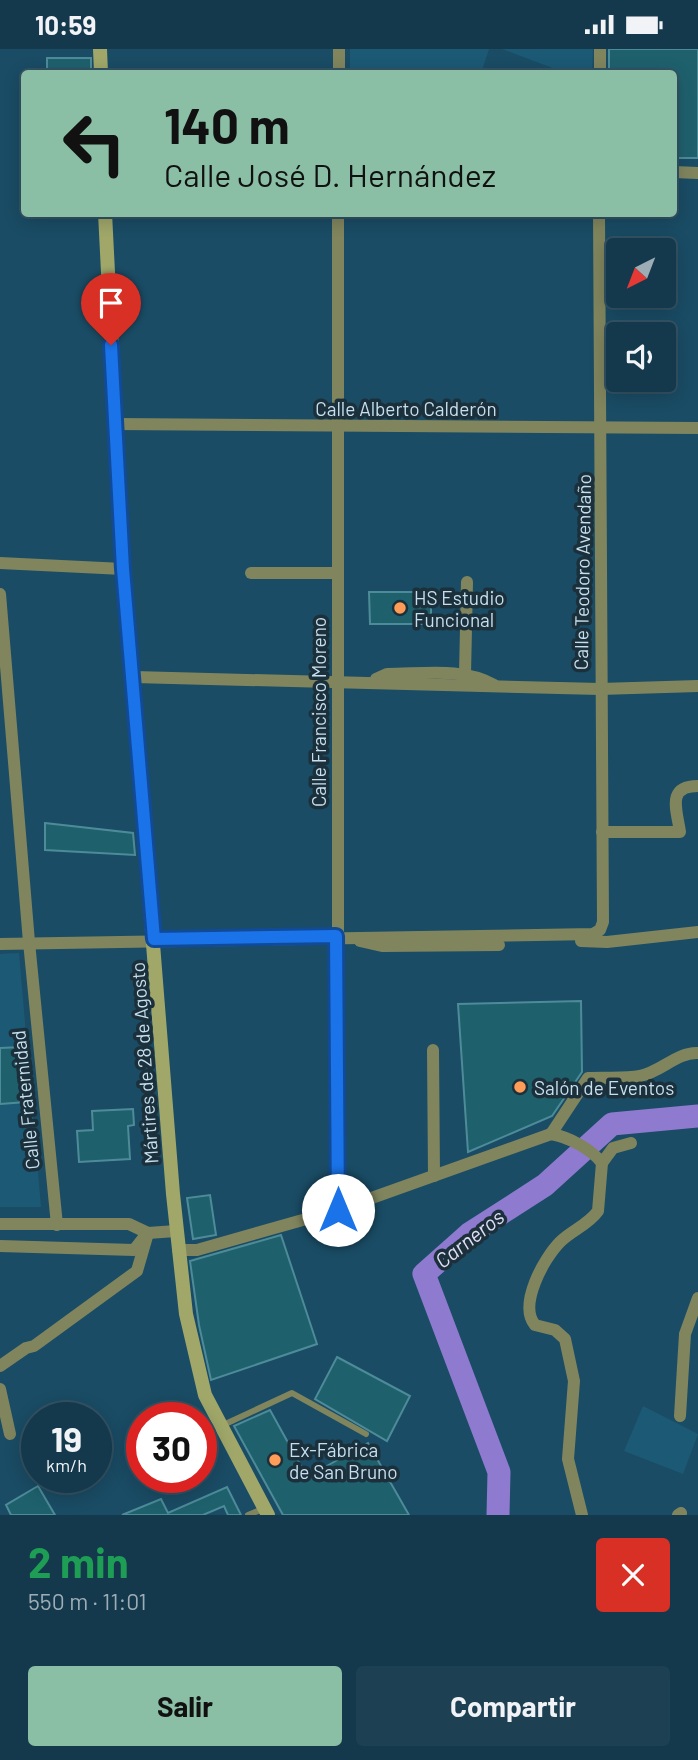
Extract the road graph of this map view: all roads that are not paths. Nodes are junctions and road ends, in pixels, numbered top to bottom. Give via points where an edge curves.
1 (100, 49) edge
2 (339, 49) edge
3 (600, 49) edge
4 (101, 70) edge
5 (339, 70) edge
6 (600, 70) edge
7 (677, 172) edge
8 (698, 173) edge
9 (105, 217) edge
10 (338, 217) edge
11 (599, 217) edge
12 (115, 424) junction
13 (337, 428) junction
14 (603, 428) junction
15 (698, 428) edge
16 (0, 563) edge
17 (123, 569) junction
18 (251, 573) dead end
19 (338, 573) junction
20 (467, 582) dead end
21 (0, 594) edge
22 (4, 659) edge
23 (465, 674) junction
24 (134, 677) junction
25 (338, 681) junction
26 (372, 682) junction
27 (698, 686) edge
28 (498, 687) junction
29 (600, 689) junction
30 (698, 786) edge
31 (602, 832) junction
32 (698, 932) edge
33 (540, 933) junction
34 (336, 936) junction
35 (154, 939) junction
36 (29, 942) junction
37 (0, 944) edge
38 (499, 945) dead end
39 (433, 1050) dead end
40 (698, 1053) edge
41 (551, 1134) junction
42 (631, 1143) dead end
43 (600, 1160) junction
44 (434, 1176) junction
45 (338, 1210) junction
46 (0, 1224) edge
47 (57, 1225) junction
48 (176, 1231) junction
49 (148, 1233) junction
50 (0, 1246) edge
51 (178, 1250) junction
52 (698, 1298) edge
53 (34, 1346) junction
54 (0, 1366) edge
55 (0, 1376) edge
56 (0, 1389) edge
57 (680, 1416) dead end
58 (219, 1427) junction
59 (9, 1434) dead end
60 (366, 1434) dead end
61 (266, 1511) edge
62 (248, 1515) edge
63 (582, 1515) edge

1 - 4 main road
2 - 5 street
3 - 6 street
7 - 8 street
9 - 12 main road, Mártires de 28 de Agosto
10 - 13 street, Calle Francisco Moreno
11 - 14 street, Calle Teodoro Avendaño
12 - 13 street, Calle Alberto Calderón
12 - 17 main road, Mártires de 28 de Agosto
13 - 14 street, Calle Alberto Calderón
13 - 19 street, Calle Francisco Moreno
14 - 15 street, Calle Alberto Calderón
14 - 29 street, Calle Teodoro Avendaño
16 - 17 street
17 - 24 main road, Mártires de 28 de Agosto
18 - 19 street
19 - 25 street, Calle Francisco Moreno
20 - 23 street
21 - 22 street, Calle Fraternidad
22 - 36 street, Calle Fraternidad
23 - 26 street via 387,674
23 - 28 street
24 - 25 street
24 - 35 main road, Mártires de 28 de Agosto
25 - 26 street
25 - 34 street, Calle Francisco Moreno
26 - 28 street
27 - 29 street
28 - 29 street
29 - 31 street, Calle Teodoro Avendaño
30 - 31 street via 679,790 680,832
31 - 33 street, Calle Teodoro Avendaño via 600,930 593,934
32 - 33 street via 607,942 554,939
33 - 34 street
34 - 35 street
34 - 38 street via 382,946
34 - 45 street, Calle Francisco Moreno
35 - 36 street
35 - 48 main road, Mártires de 28 de Agosto
36 - 37 street
36 - 47 street, Calle Fraternidad
39 - 44 street
40 - 41 street via 640,1076 588,1078
41 - 43 street via 567,1138
41 - 44 street
42 - 43 street via 613,1148
43 - 63 street via 598,1211 552,1250 532,1291 529,1312 535,1325 555,1330 565,1339 574,1381 568,1459
44 - 45 street
45 - 51 street via 197,1250
46 - 47 street
47 - 49 street via 129,1224
48 - 49 street
48 - 51 main road, Mártires de 28 de Agosto
49 - 50 street via 134,1250
49 - 53 street via 137,1272
51 - 58 main road, Mártires de 28 de Agosto via 195,1359
52 - 57 street via 685,1334
53 - 54 street
53 - 55 street
56 - 59 street
58 - 60 lane via 292,1393
58 - 61 main road, Mártires de 28 de Agosto
61 - 62 lane

